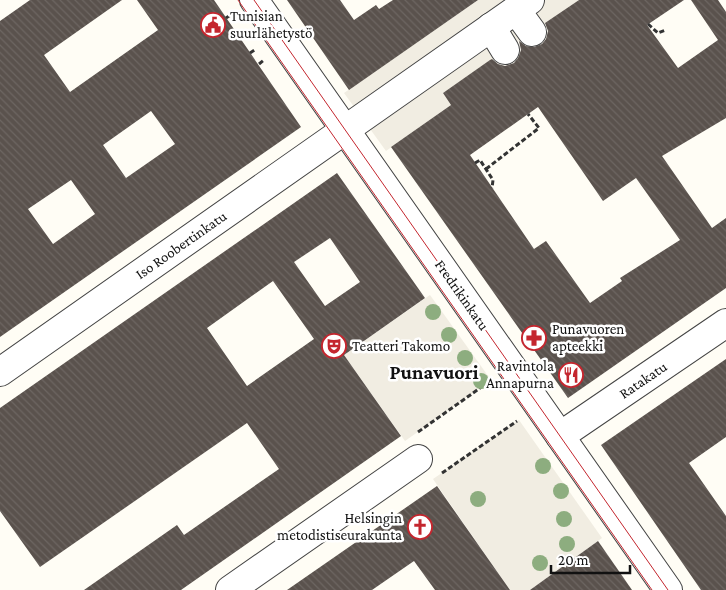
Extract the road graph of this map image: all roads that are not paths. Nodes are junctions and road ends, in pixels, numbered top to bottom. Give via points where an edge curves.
1 (254, 0) edge
2 (523, 5) edge
3 (532, 32) dead end
4 (353, 124) junction
5 (726, 323) edge
6 (0, 372) edge
7 (560, 436) junction
8 (422, 457) road end
9 (230, 590) edge
10 (668, 590) edge

1 - 4 street, Fredrikinkatu
2 - 3 street
2 - 4 street, Iso Roobertinkatu via 490,44
4 - 6 street, Iso Roobertinkatu
4 - 7 street, Fredrikinkatu
5 - 7 street, Ratakatu
7 - 10 street, Fredrikinkatu
8 - 9 street

